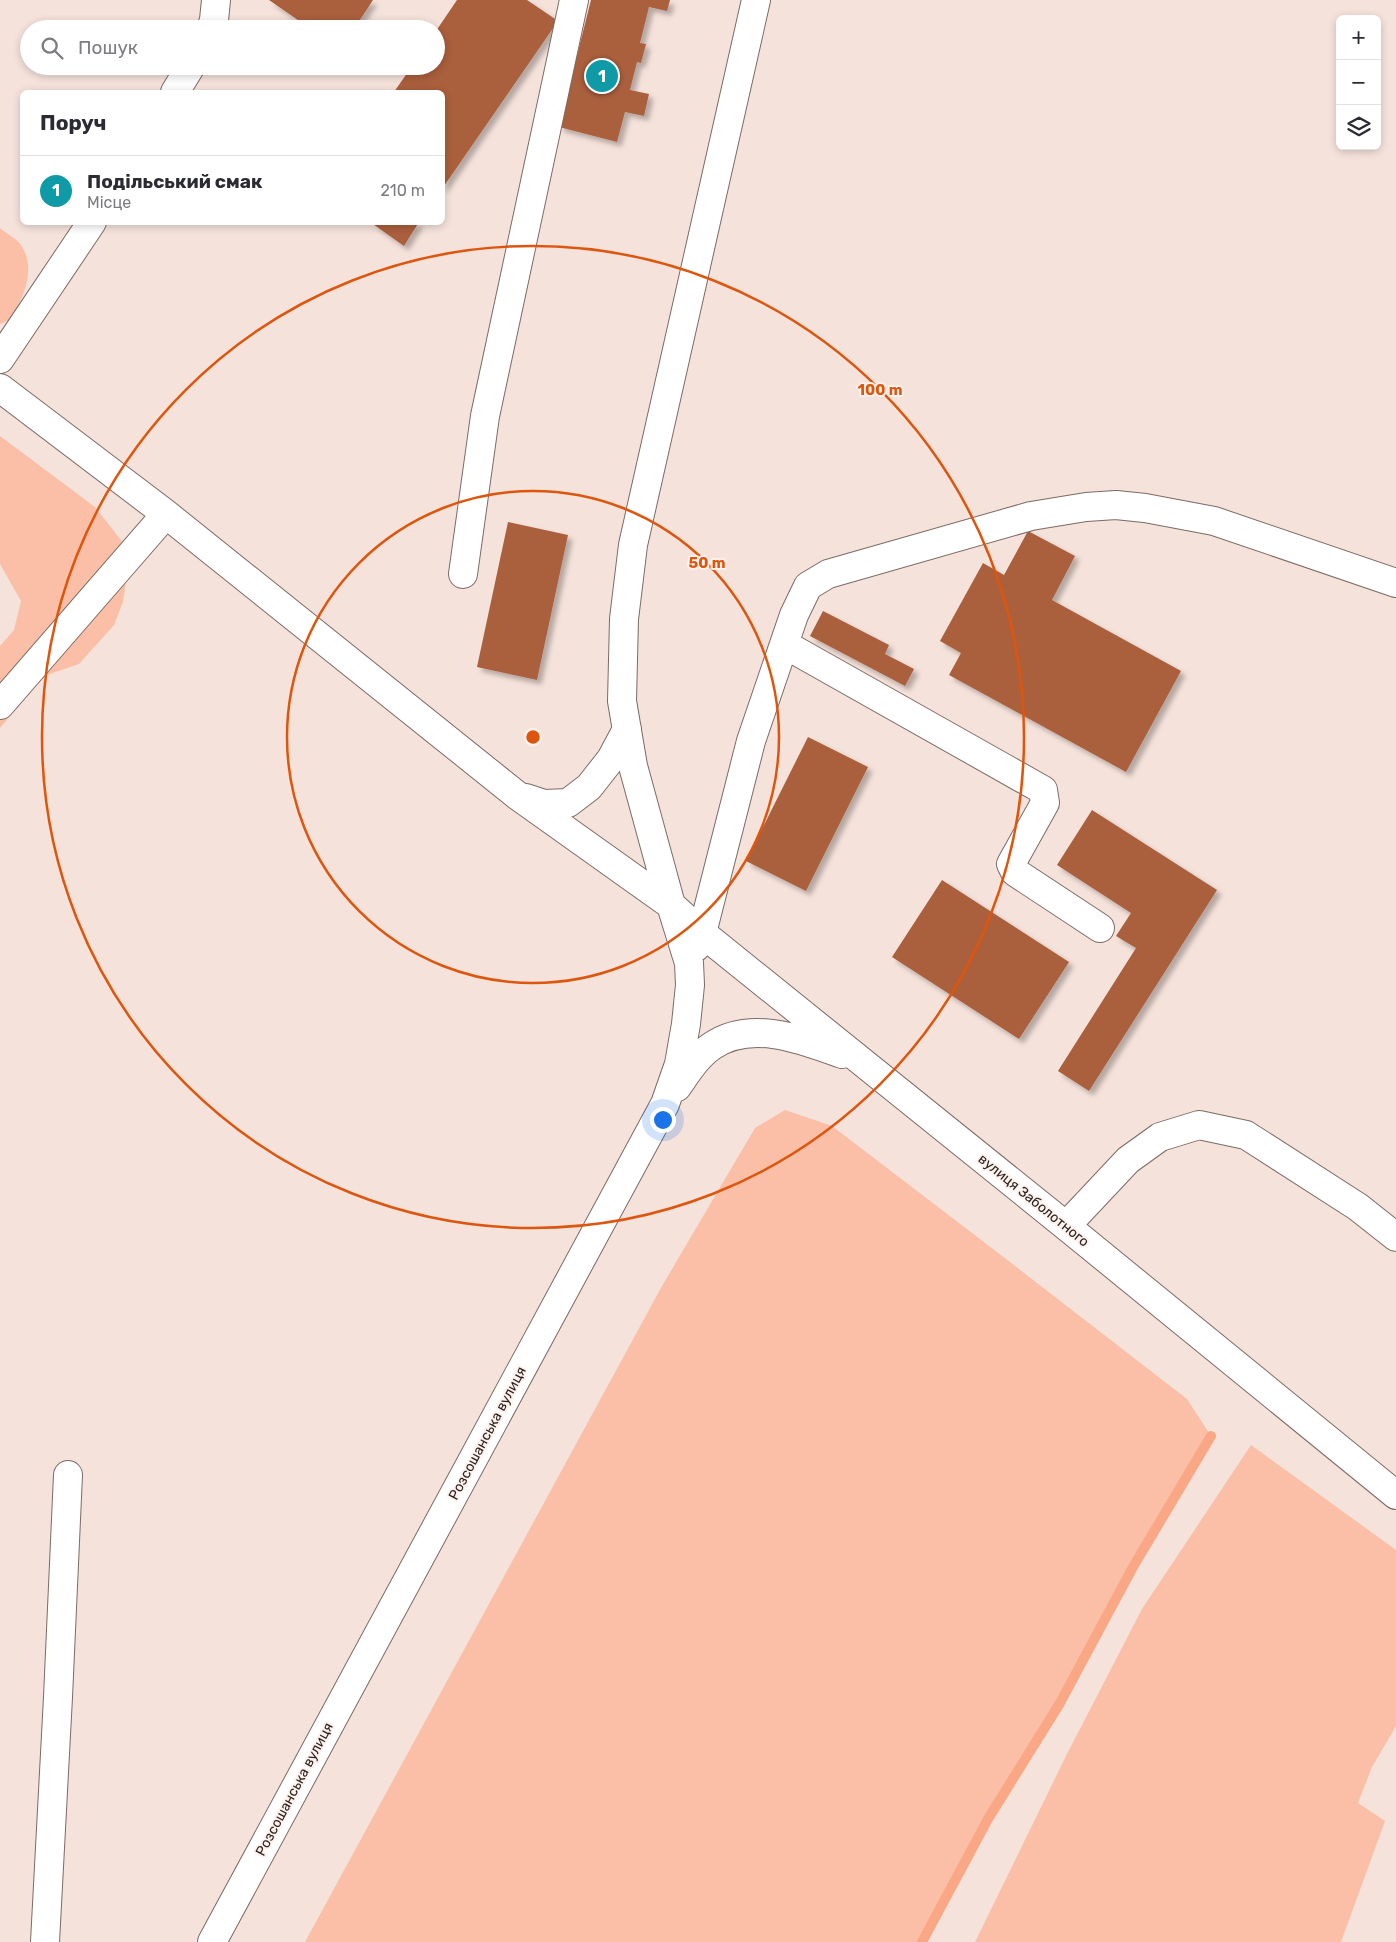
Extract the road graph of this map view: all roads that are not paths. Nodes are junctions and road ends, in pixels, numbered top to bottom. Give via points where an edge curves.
1 (216, 0) edge
2 (574, 0) edge
3 (756, 0) edge
4 (214, 20) edge
5 (185, 75) edge
6 (176, 90) edge
7 (90, 225) edge
8 (0, 359) edge
9 (0, 388) edge
10 (166, 514) junction
11 (463, 574) dead end
12 (1396, 583) edge
13 (784, 644) junction
14 (0, 705) edge
15 (627, 730) junction
16 (518, 796) junction
17 (671, 905) junction
18 (1100, 928) dead end
19 (702, 933) junction
20 (689, 963) junction
21 (862, 1061) junction
22 (665, 1104) junction
23 (1066, 1226) junction
24 (1396, 1237) edge
25 (68, 1475) dead end
26 (1396, 1495) edge
27 (44, 1942) edge
28 (212, 1942) edge

1 - 4 street
2 - 11 street via 486,416
3 - 15 street, Розсошанська вулиця via 633,545 624,618 622,701
5 - 6 street
7 - 8 street
9 - 10 street, вулиця Заболотного
10 - 14 street
10 - 16 street, вулиця Заболотного
12 - 13 street via 1214,521 1145,508 1116,505 1086,507 1032,516 828,574 808,586
13 - 18 street via 1043,790 1045,803 1011,864 1015,872
13 - 19 street via 751,741
15 - 16 street via 611,759 589,787 568,803 544,804
15 - 17 street, Розсошанська вулиця via 633,766
16 - 17 street, вулиця Заболотного
17 - 19 street, вулиця Заболотного
17 - 20 street, Розсошанська вулиця
19 - 20 street
19 - 21 street, вулиця Заболотного
20 - 22 street, Розсошанська вулиця via 690,985 679,1064
21 - 22 street via 798,1038 762,1033 735,1036 712,1046 697,1060
21 - 23 street, вулиця Заболотного
22 - 28 street, Розсошанська вулиця
23 - 24 street via 1128,1160 1160,1137 1199,1124 1246,1136 1358,1207
23 - 26 street, вулиця Заболотного
25 - 27 street

